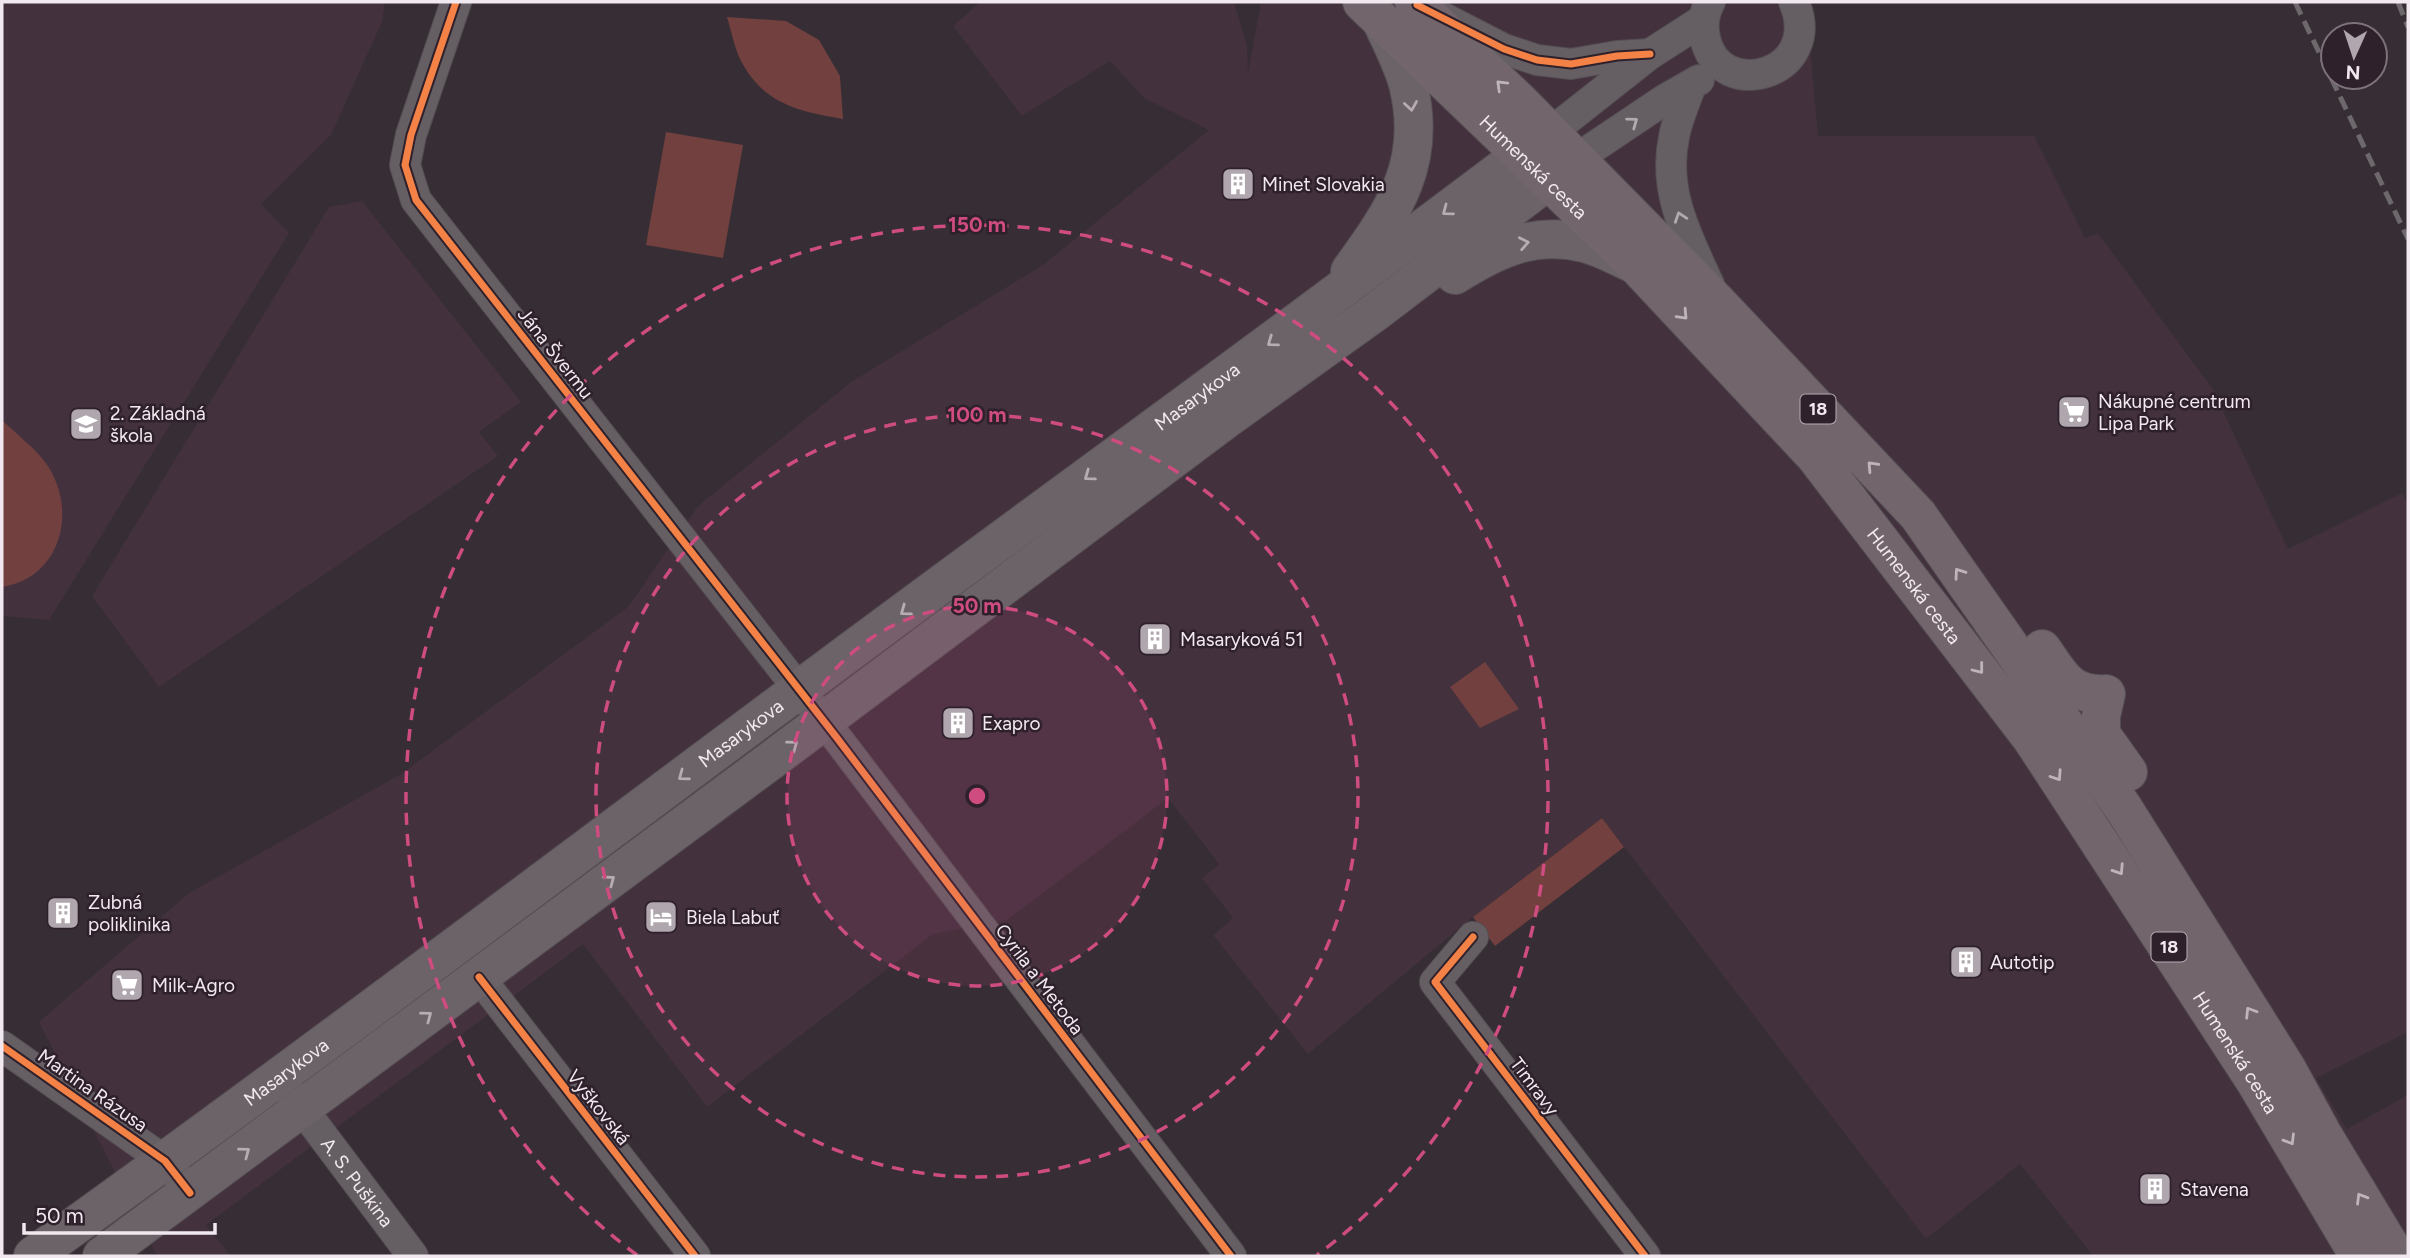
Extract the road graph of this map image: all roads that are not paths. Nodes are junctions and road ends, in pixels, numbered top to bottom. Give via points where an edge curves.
1 (456, 2) edge
2 (1794, 2) edge
3 (1416, 3) edge
4 (1371, 11) edge
5 (1707, 11) edge
6 (1650, 54) junction
7 (1726, 68) junction
8 (1691, 85) junction
9 (1549, 157) junction
10 (1637, 266) junction
11 (1327, 302) junction
12 (1717, 302) junction
13 (1374, 313) junction
14 (1998, 629) junction
15 (798, 690) junction
16 (824, 722) junction
17 (2124, 809) junction
18 (551, 874) junction
19 (575, 907) junction
20 (1473, 937) dead end
21 (479, 977) junction
22 (2, 1046) edge
23 (279, 1077) junction
24 (302, 1110) junction
25 (166, 1161) junction
26 (190, 1193) junction
27 (2358, 1255) edge
28 (33, 1256) edge
29 (102, 1256) edge
30 (413, 1256) edge
31 (695, 1256) edge
32 (1231, 1256) edge
33 (1645, 1256) edge
34 (2396, 1256) edge

1 - 15 street, Jána Švermu via 411,135 405,165 416,200
2 - 7 street via 1800,36 1784,64 1757,75
3 - 6 street via 1504,49 1537,60 1571,64
9 -> 3 main road, Humenská cesta / 18
4 - 9 main road, Humenská cesta / 18
4 -> 11 main road via 1408,83 1412,155 1396,203
5 - 6 street
5 - 7 street via 1706,43
6 - 9 street
7 - 8 street
9 -> 8 street
12 -> 8 street via 1680,221 1671,181 1673,139
9 - 10 main road, Humenská cesta / 18
9 -> 11 main road, Masarykova
9 - 12 main road, Humenská cesta / 18
9 - 13 main road, Masarykova
13 -> 10 main road via 1436,287 1488,254 1517,243 1586,243
10 -> 27 main road, Humenská cesta / 18 via 1815,456 2032,739 2255,1081
11 -> 15 main road, Masarykova
14 -> 12 main road, Humenská cesta / 18 via 1919,515
13 - 16 main road, Masarykova
14 - 17 main road, Humenská cesta / 18
14 - 17 main road via 2035,639 2074,689 2106,694 2101,734 2129,774
15 - 16 street, Jána Švermu
15 -> 18 main road, Masarykova
19 -> 16 main road, Masarykova
16 - 32 street, Cyrila a Metoda
34 -> 17 main road, Humenská cesta / 18 via 2287,1069
18 - 19 street
18 - 23 main road, Masarykova
19 - 21 main road, Masarykova
20 - 33 street, Timravy via 1435,982
24 -> 21 main road, Masarykova
21 - 31 street, Vyškovská
22 - 25 street, Martina Rázusa
23 - 24 street, A. S. Puškina
23 - 25 main road, Masarykova
26 -> 24 main road, Masarykova
24 - 30 street, A. S. Puškina
25 - 26 street, Martina Rázusa
25 - 28 main road, Masarykova
26 - 29 main road, Masarykova

